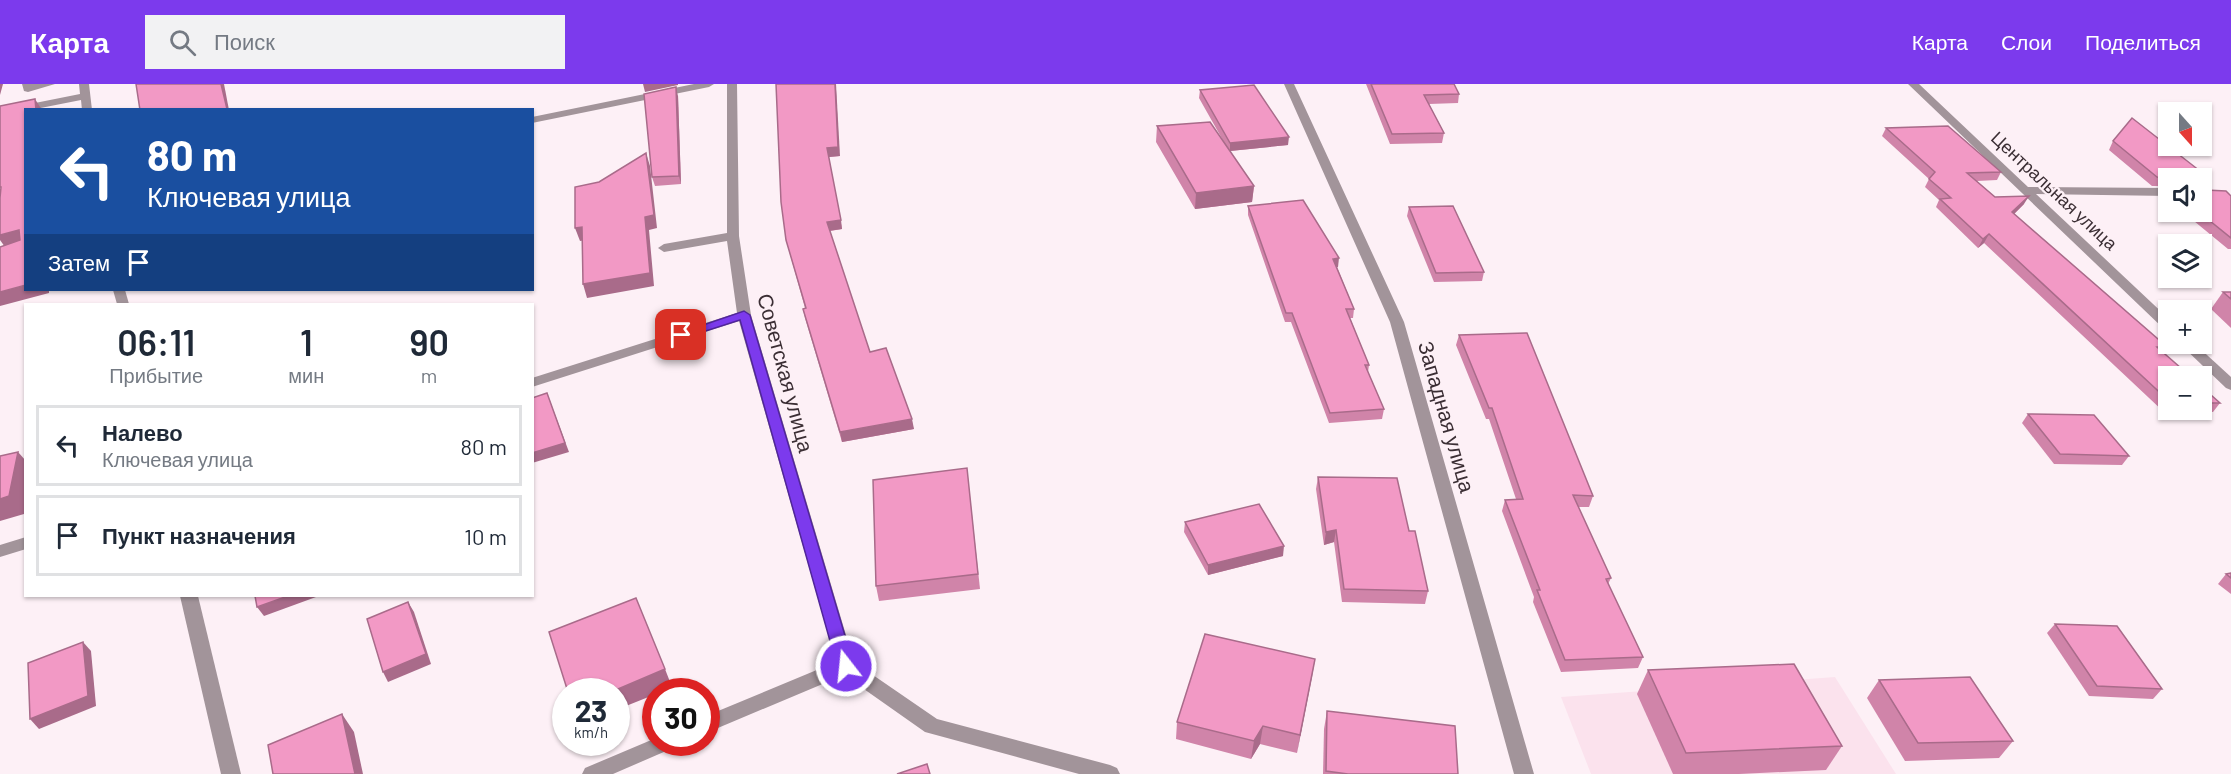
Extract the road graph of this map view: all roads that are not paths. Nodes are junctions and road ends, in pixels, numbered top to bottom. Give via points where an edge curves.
1 (27, 84) edge
2 (50, 84) edge
3 (709, 84) edge
4 (732, 84) edge
5 (1289, 84) edge
6 (1913, 84) edge
7 (84, 90) edge
8 (87, 108) edge
9 (0, 113) edge
10 (534, 120) edge
11 (2025, 190) junction
12 (2158, 192) edge
13 (734, 236) junction
14 (664, 248) dead end
15 (744, 315) junction
16 (2158, 316) edge
17 (2198, 354) edge
18 (534, 382) edge
19 (2231, 385) edge
20 (24, 544) edge
21 (0, 550) edge
22 (189, 597) edge
23 (846, 666) junction
24 (720, 719) edge
25 (642, 752) edge
26 (231, 774) edge
27 (592, 774) edge
28 (1110, 774) edge
29 (1524, 774) edge

1 - 2 street via 28,89
3 - 10 street
4 - 13 street, Советская улица
5 - 29 street, Западная улица via 1397,322
6 - 11 street, Центральная улица
7 - 8 street
7 - 9 street
11 - 12 street
11 - 16 street, Центральная улица
13 - 14 street
13 - 15 street, Советская улица
15 - 18 street
15 - 23 street, Советская улица
17 - 19 street
20 - 21 street
22 - 26 street
23 - 24 street
23 - 28 street via 932,726
25 - 27 street

